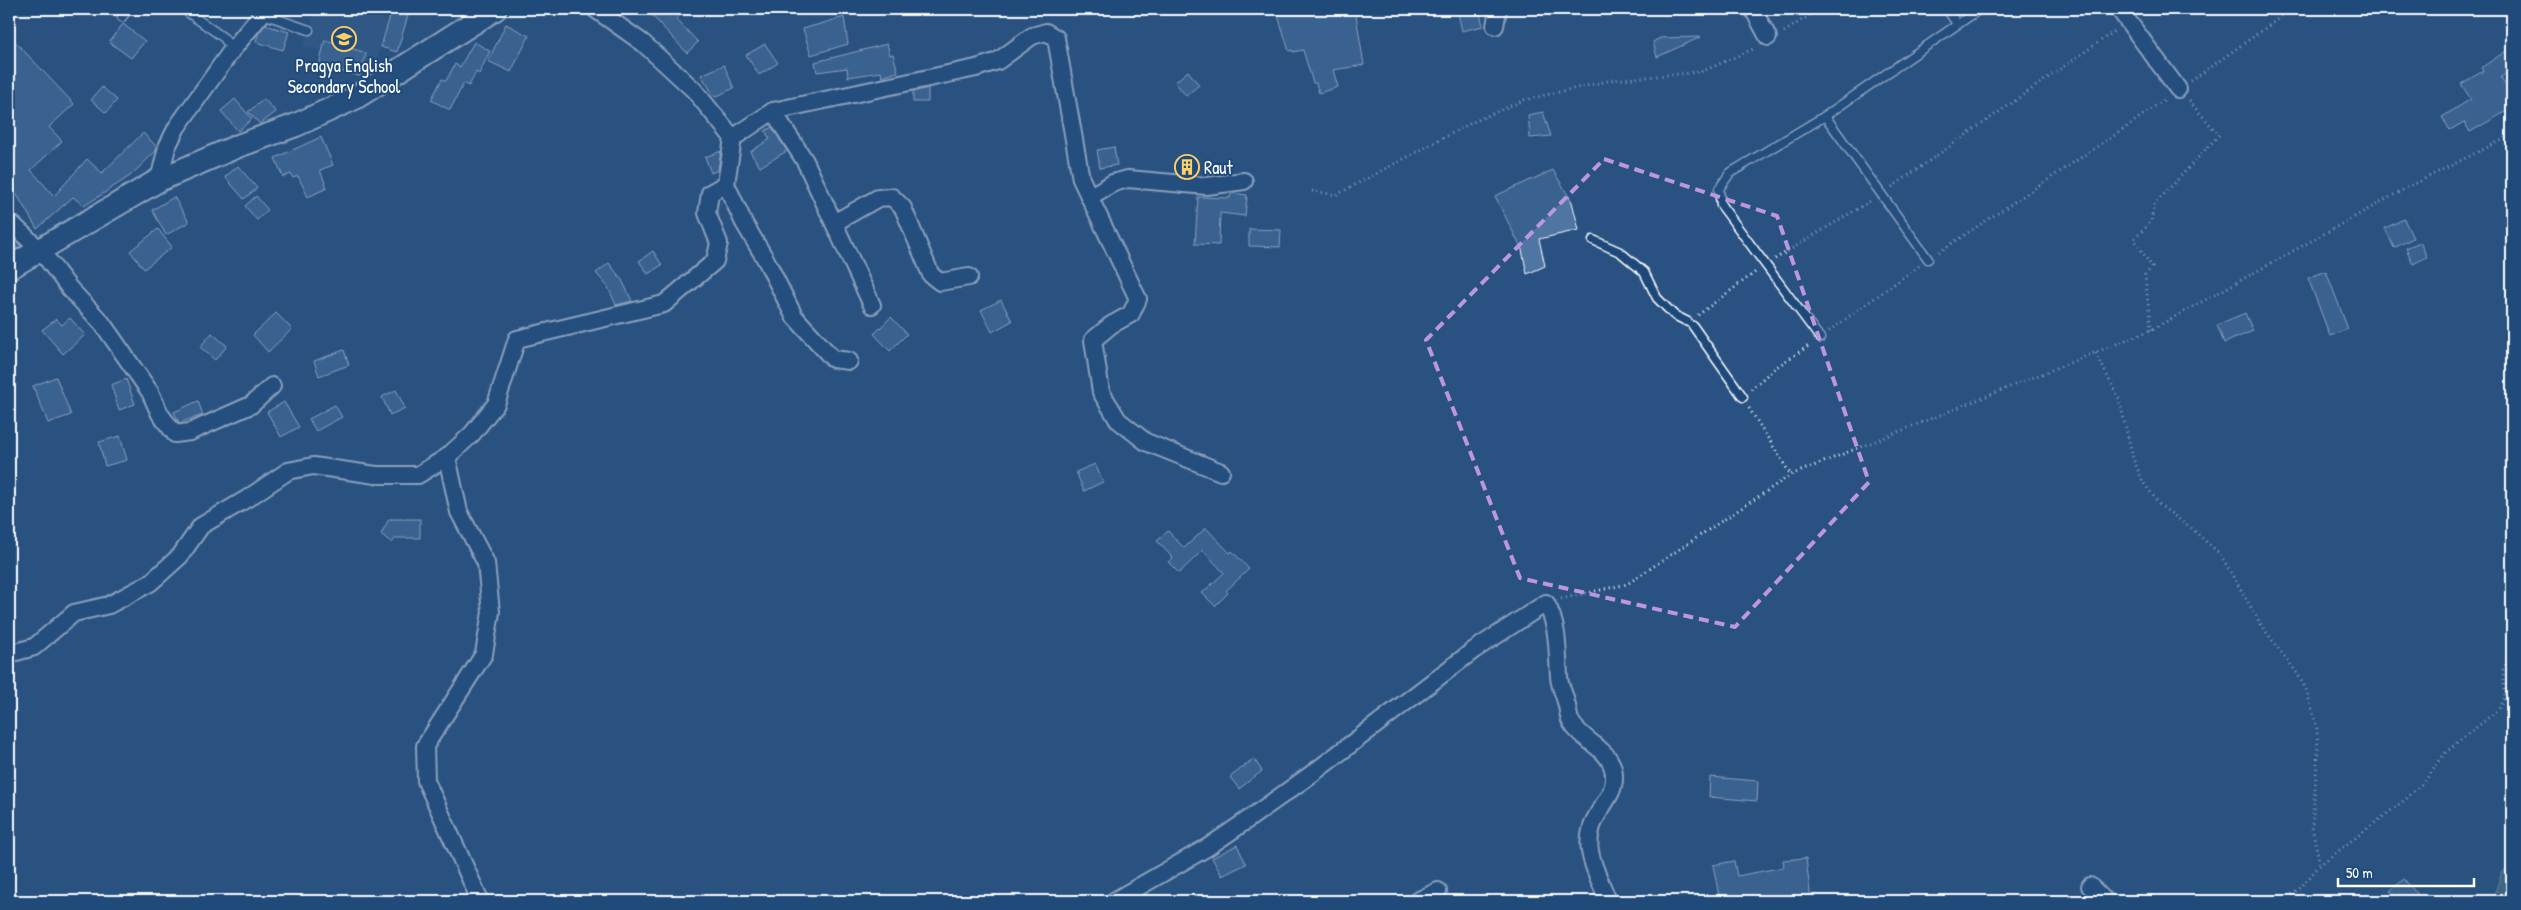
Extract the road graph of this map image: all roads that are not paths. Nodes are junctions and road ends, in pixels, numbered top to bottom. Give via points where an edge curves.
1 (128, 9) edge
2 (183, 9) edge
3 (495, 9) edge
4 (595, 9) edge
5 (1498, 9) edge
6 (1753, 9) edge
7 (1947, 9) edge
8 (1980, 9) edge
9 (264, 11) edge
10 (2123, 15) edge
11 (122, 17) dead end
12 (1957, 24) junction
13 (1495, 26) dead end
14 (309, 30) dead end
15 (1768, 38) road end
16 (232, 50) junction
17 (2178, 90) road end
18 (773, 111) junction
19 (1825, 116) junction
20 (732, 138) junction
21 (159, 180) junction
22 (1244, 181) dead end
23 (726, 184) junction
24 (1090, 197) junction
25 (9, 222) edge
26 (834, 223) junction
27 (1593, 240) dead end
28 (41, 251) junction
29 (1928, 259) road end
30 (9, 268) edge
31 (969, 277) dead end
32 (872, 305) dead end
33 (1820, 338) road end
34 (849, 361) dead end
35 (272, 386) dead end
36 (1743, 397) road end
37 (447, 457) junction
38 (1221, 472) dead end
39 (9, 654) edge
40 (2090, 886) dead end
41 (1438, 891) dead end
42 (480, 898) dead end
43 (1114, 901) edge
44 (1417, 901) edge
45 (1608, 901) edge
46 (2105, 901) edge

1 - 11 lane
2 - 16 lane via 224,38
3 - 21 main road via 354,98
4 - 20 street via 643,42 694,90
5 - 13 street
6 - 15 street
7 - 12 lane
8 - 12 lane
9 - 14 lane
9 - 16 street
10 - 17 street
12 - 19 lane
16 - 21 street via 177,127 167,147
18 - 20 street
18 - 24 street via 976,68 998,61 1032,36 1046,32 1056,38 1080,179
18 - 26 street via 805,160
19 - 29 lane
19 - 33 lane via 1730,173 1719,189 1721,205
20 - 23 street
21 - 28 main road
22 - 24 street via 1207,186 1128,179
23 - 34 street via 794,316 833,359
23 - 37 street via 710,193 707,213 719,243 715,261 664,304 517,339 496,404 472,434
24 - 38 street via 1138,299 1131,314 1093,340 1101,392 1118,420 1146,442
25 - 28 street
26 - 31 street via 878,198 892,197 903,208 931,274 940,282
26 - 32 street
27 - 36 lane via 1620,252 1644,272 1657,298 1674,315 1690,324
28 - 30 main road
28 - 35 street via 102,323 176,434 190,432 251,405
37 - 39 street via 418,475 376,475 313,466 288,471 201,526 180,556 150,583 108,605 74,613 34,647
37 - 42 street via 459,512 486,563 491,612 484,654 426,746 426,781
40 - 46 street
41 - 44 street
43 - 45 street via 1243,823 1474,650 1546,603 1554,618 1559,678 1570,719 1576,729 1604,751 1613,771 1612,793 1597,814 1588,848

